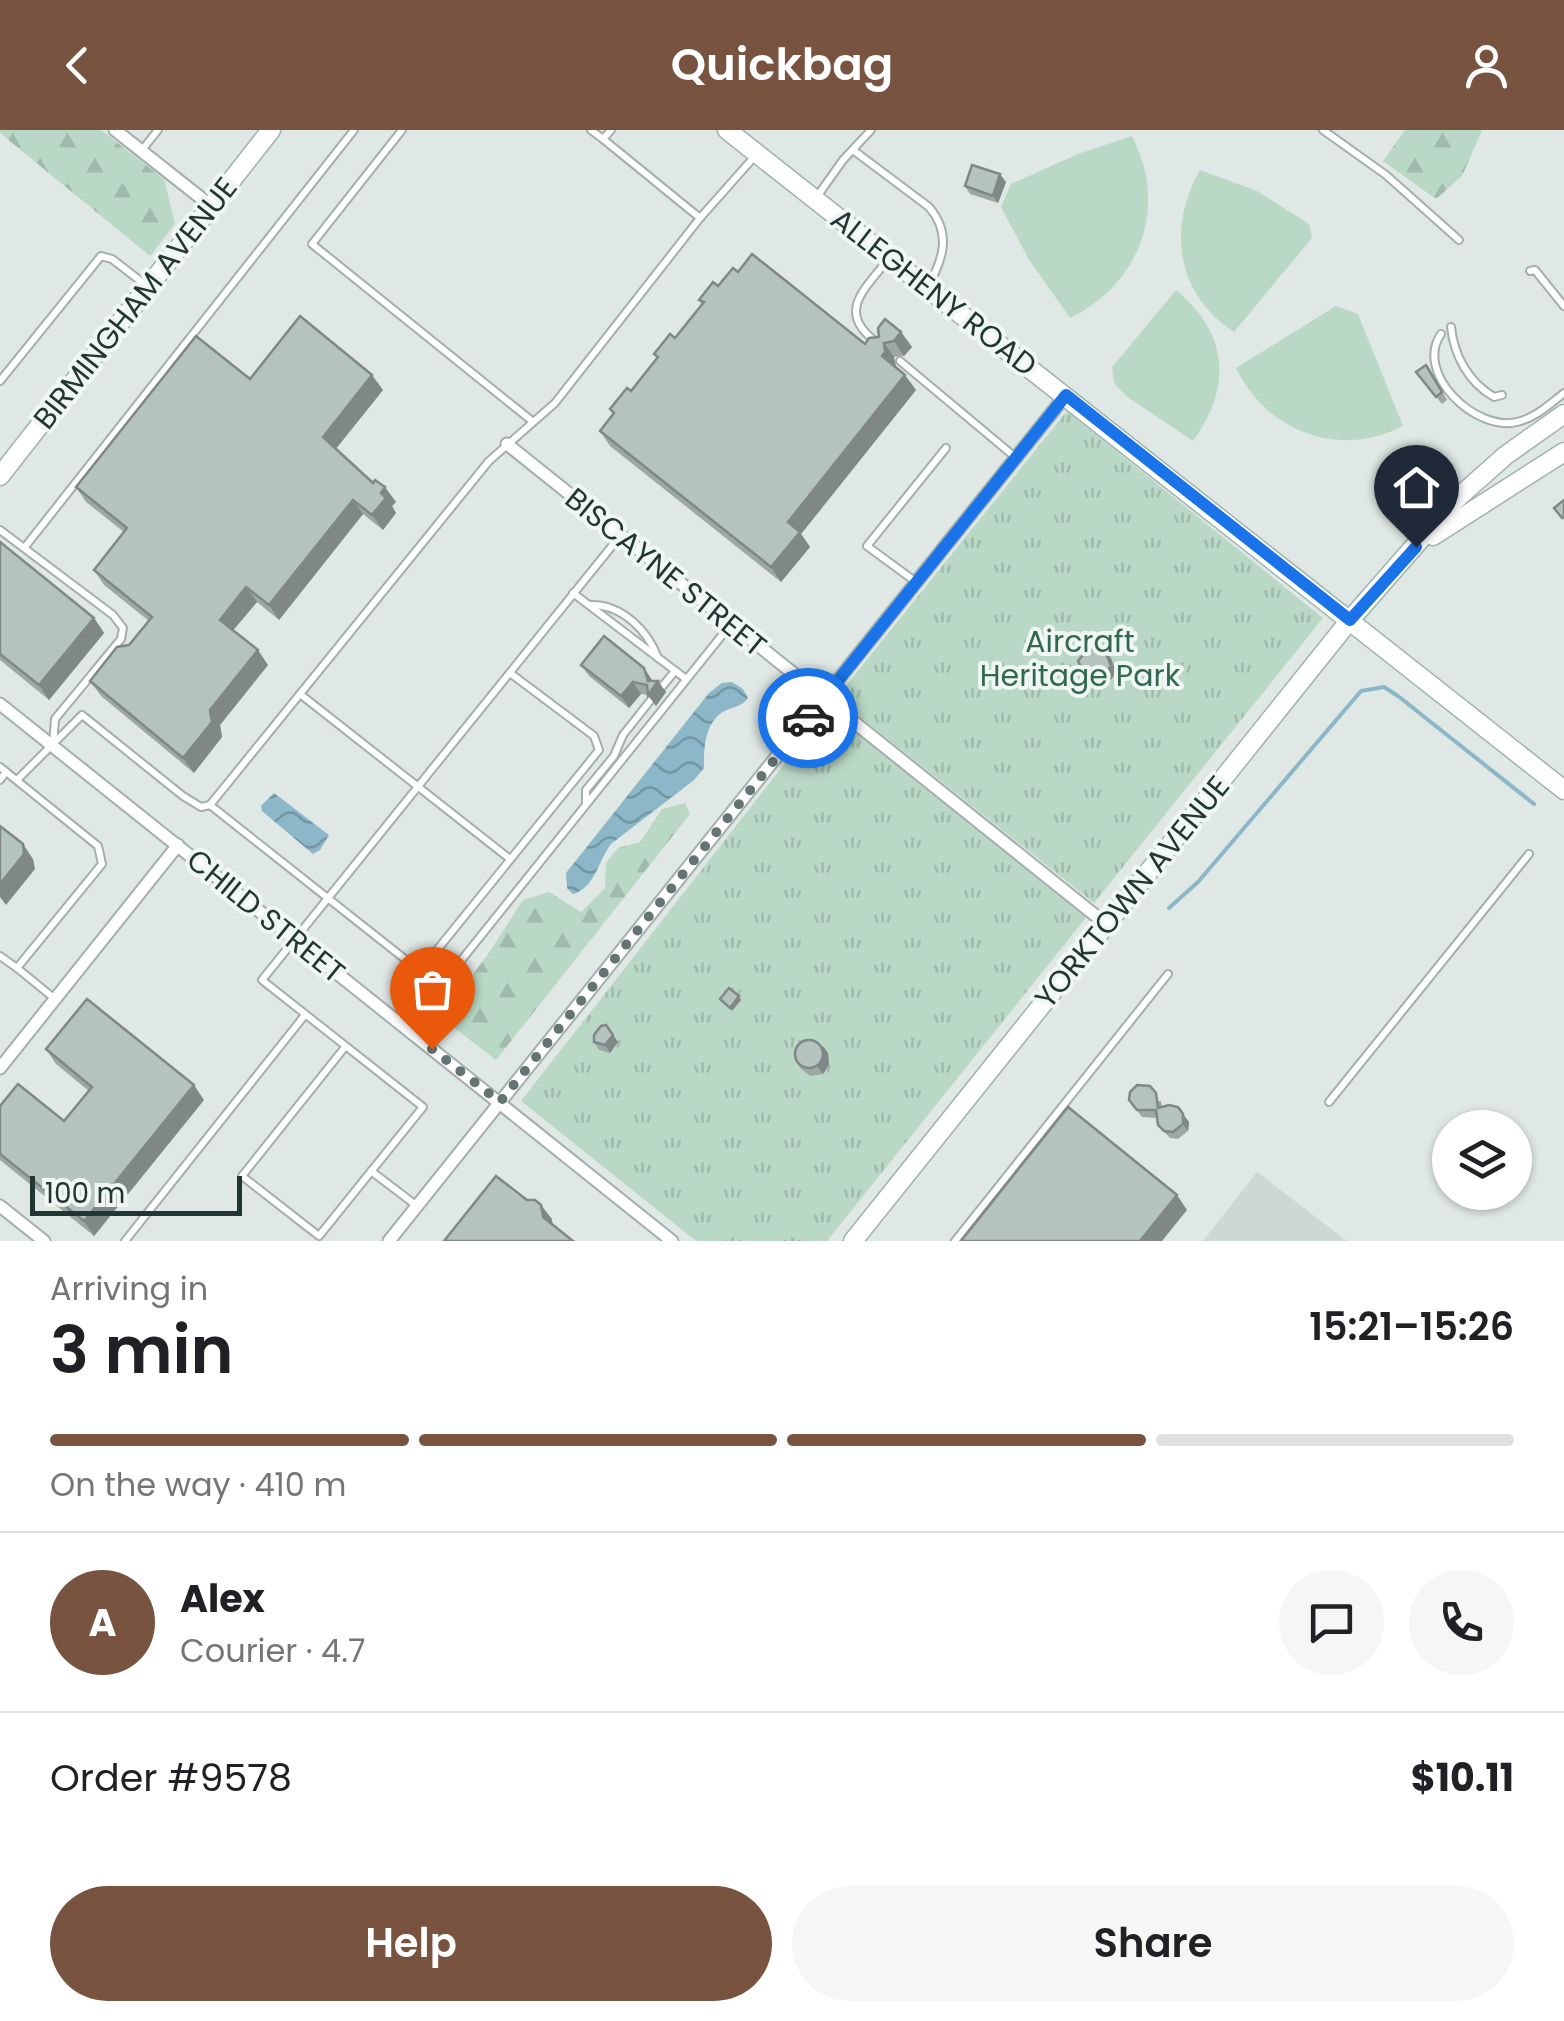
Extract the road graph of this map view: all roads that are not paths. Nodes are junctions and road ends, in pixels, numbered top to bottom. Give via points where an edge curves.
1 (115, 130) edge
2 (158, 130) edge
3 (271, 130) edge
4 (354, 130) edge
5 (402, 130) edge
6 (591, 130) edge
7 (610, 130) edge
8 (727, 130) edge
9 (871, 130) edge
10 (1323, 130) edge
11 (603, 139) junction
12 (853, 150) junction
13 (142, 151) junction
14 (757, 154) junction
15 (815, 199) junction
16 (211, 206) junction
17 (700, 218) junction
18 (1458, 240) dead end
19 (890, 257) junction
20 (1530, 271) dead end
21 (148, 286) junction
22 (928, 287) junction
23 (1564, 306) edge
24 (1451, 326) dead end
25 (1441, 334) dead end
26 (884, 348) edge
27 (900, 361) dead end
28 (0, 381) edge
29 (1564, 393) edge
30 (1066, 395) junction
31 (1502, 395) dead end
32 (1564, 414) edge
33 (532, 420) junction
34 (508, 444) junction
35 (946, 448) dead end
36 (1564, 452) edge
37 (1016, 457) junction
38 (0, 476) edge
39 (0, 530) edge
40 (621, 535) junction
41 (25, 547) junction
42 (1416, 547) junction
43 (917, 582) junction
44 (573, 593) junction
45 (589, 605) junction
46 (1350, 620) junction
47 (731, 624) junction
48 (658, 658) junction
49 (675, 671) junction
50 (510, 673) junction
51 (686, 680) junction
52 (661, 688) edge
53 (300, 694) junction
54 (824, 698) junction
55 (650, 701) edge
56 (0, 704) edge
57 (53, 746) junction
58 (3, 770) edge
59 (0, 780) edge
60 (17, 780) junction
61 (419, 787) junction
62 (1564, 790) edge
63 (210, 805) junction
64 (586, 805) junction
65 (178, 846) junction
66 (1529, 854) dead end
67 (510, 860) junction
68 (329, 899) junction
69 (1106, 924) junction
70 (296, 940) junction
71 (0, 956) edge
72 (17, 968) junction
73 (1168, 974) dead end
74 (55, 1000) junction
75 (305, 1015) junction
76 (406, 1029) junction
77 (346, 1047) junction
78 (0, 1068) edge
79 (500, 1102) junction
80 (1329, 1102) dead end
81 (371, 1171) junction
82 (0, 1206) edge
83 (417, 1206) junction
84 (44, 1241) edge
85 (126, 1241) edge
86 (389, 1241) edge
87 (672, 1241) edge
88 (853, 1241) edge
89 (955, 1241) edge

1 - 13 street
2 - 13 lane
3 - 16 main road, BIRMINGHAM AVENUE
4 - 41 lane
5 - 33 lane via 312,244
6 - 11 lane
7 - 11 lane
8 - 14 main road, ALLEGHENY ROAD
9 - 12 lane
10 - 18 lane
11 - 17 lane
12 - 15 lane
12 - 22 lane via 936,216 944,246
13 - 16 street
14 - 15 main road, ALLEGHENY ROAD
14 - 17 lane
15 - 19 main road, ALLEGHENY ROAD
16 - 21 main road, BIRMINGHAM AVENUE
17 - 33 lane via 560,396
19 - 22 main road, ALLEGHENY ROAD
19 - 26 lane via 855,310 864,333
20 - 23 lane via 1541,275
21 - 28 lane via 101,256
21 - 38 main road, BIRMINGHAM AVENUE
22 - 30 main road, ALLEGHENY ROAD
24 - 31 lane via 1454,354 1481,389
25 - 29 lane via 1433,366 1460,403 1489,420 1530,418
27 - 37 lane
30 - 37 street
30 - 46 main road, ALLEGHENY ROAD
32 - 42 main road, YORKTOWN AVENUE via 1454,502
33 - 34 lane
34 - 40 street, BISCAYNE STREET
34 - 53 lane
35 - 43 lane via 867,546
36 - 42 main road, YORKTOWN AVENUE
37 - 43 street
39 - 41 lane
40 - 44 lane
40 - 47 street, BISCAYNE STREET
41 - 57 lane via 123,628 55,719
42 - 46 main road, YORKTOWN AVENUE
43 - 54 street
44 - 45 lane
44 - 50 lane
45 - 48 lane
45 - 48 lane via 602,604 628,618 650,638
46 - 62 main road, ALLEGHENY ROAD
46 - 69 main road, YORKTOWN AVENUE
47 - 51 lane
47 - 54 street, BISCAYNE STREET
48 - 49 lane
49 - 51 lane
49 - 52 lane
50 - 61 lane
50 - 67 lane via 599,743
51 - 64 lane
53 - 61 lane
53 - 63 lane
54 - 69 street, BISCAYNE STREET
54 - 79 street
55 - 64 lane via 586,790
56 - 57 street, CHILD STREET
57 - 60 lane
57 - 63 lane via 82,715 183,796
57 - 65 street, CHILD STREET
58 - 59 lane
58 - 60 lane
60 - 72 lane via 98,846 102,864
61 - 67 lane
61 - 68 lane
63 - 68 lane
64 - 76 lane
65 - 70 street, CHILD STREET
65 - 74 street
66 - 80 lane
67 - 68 lane via 420,972
68 - 70 lane
69 - 88 main road, YORKTOWN AVENUE
70 - 75 lane via 262,980
70 - 76 street, CHILD STREET
71 - 72 lane
72 - 74 lane
73 - 89 lane
74 - 78 street
75 - 77 lane
75 - 85 lane
76 - 79 street, CHILD STREET
77 - 81 lane via 422,1107
77 - 81 lane via 242,1176 320,1236
79 - 83 street
79 - 87 street, CHILD STREET
81 - 83 lane
82 - 84 street
83 - 86 street

